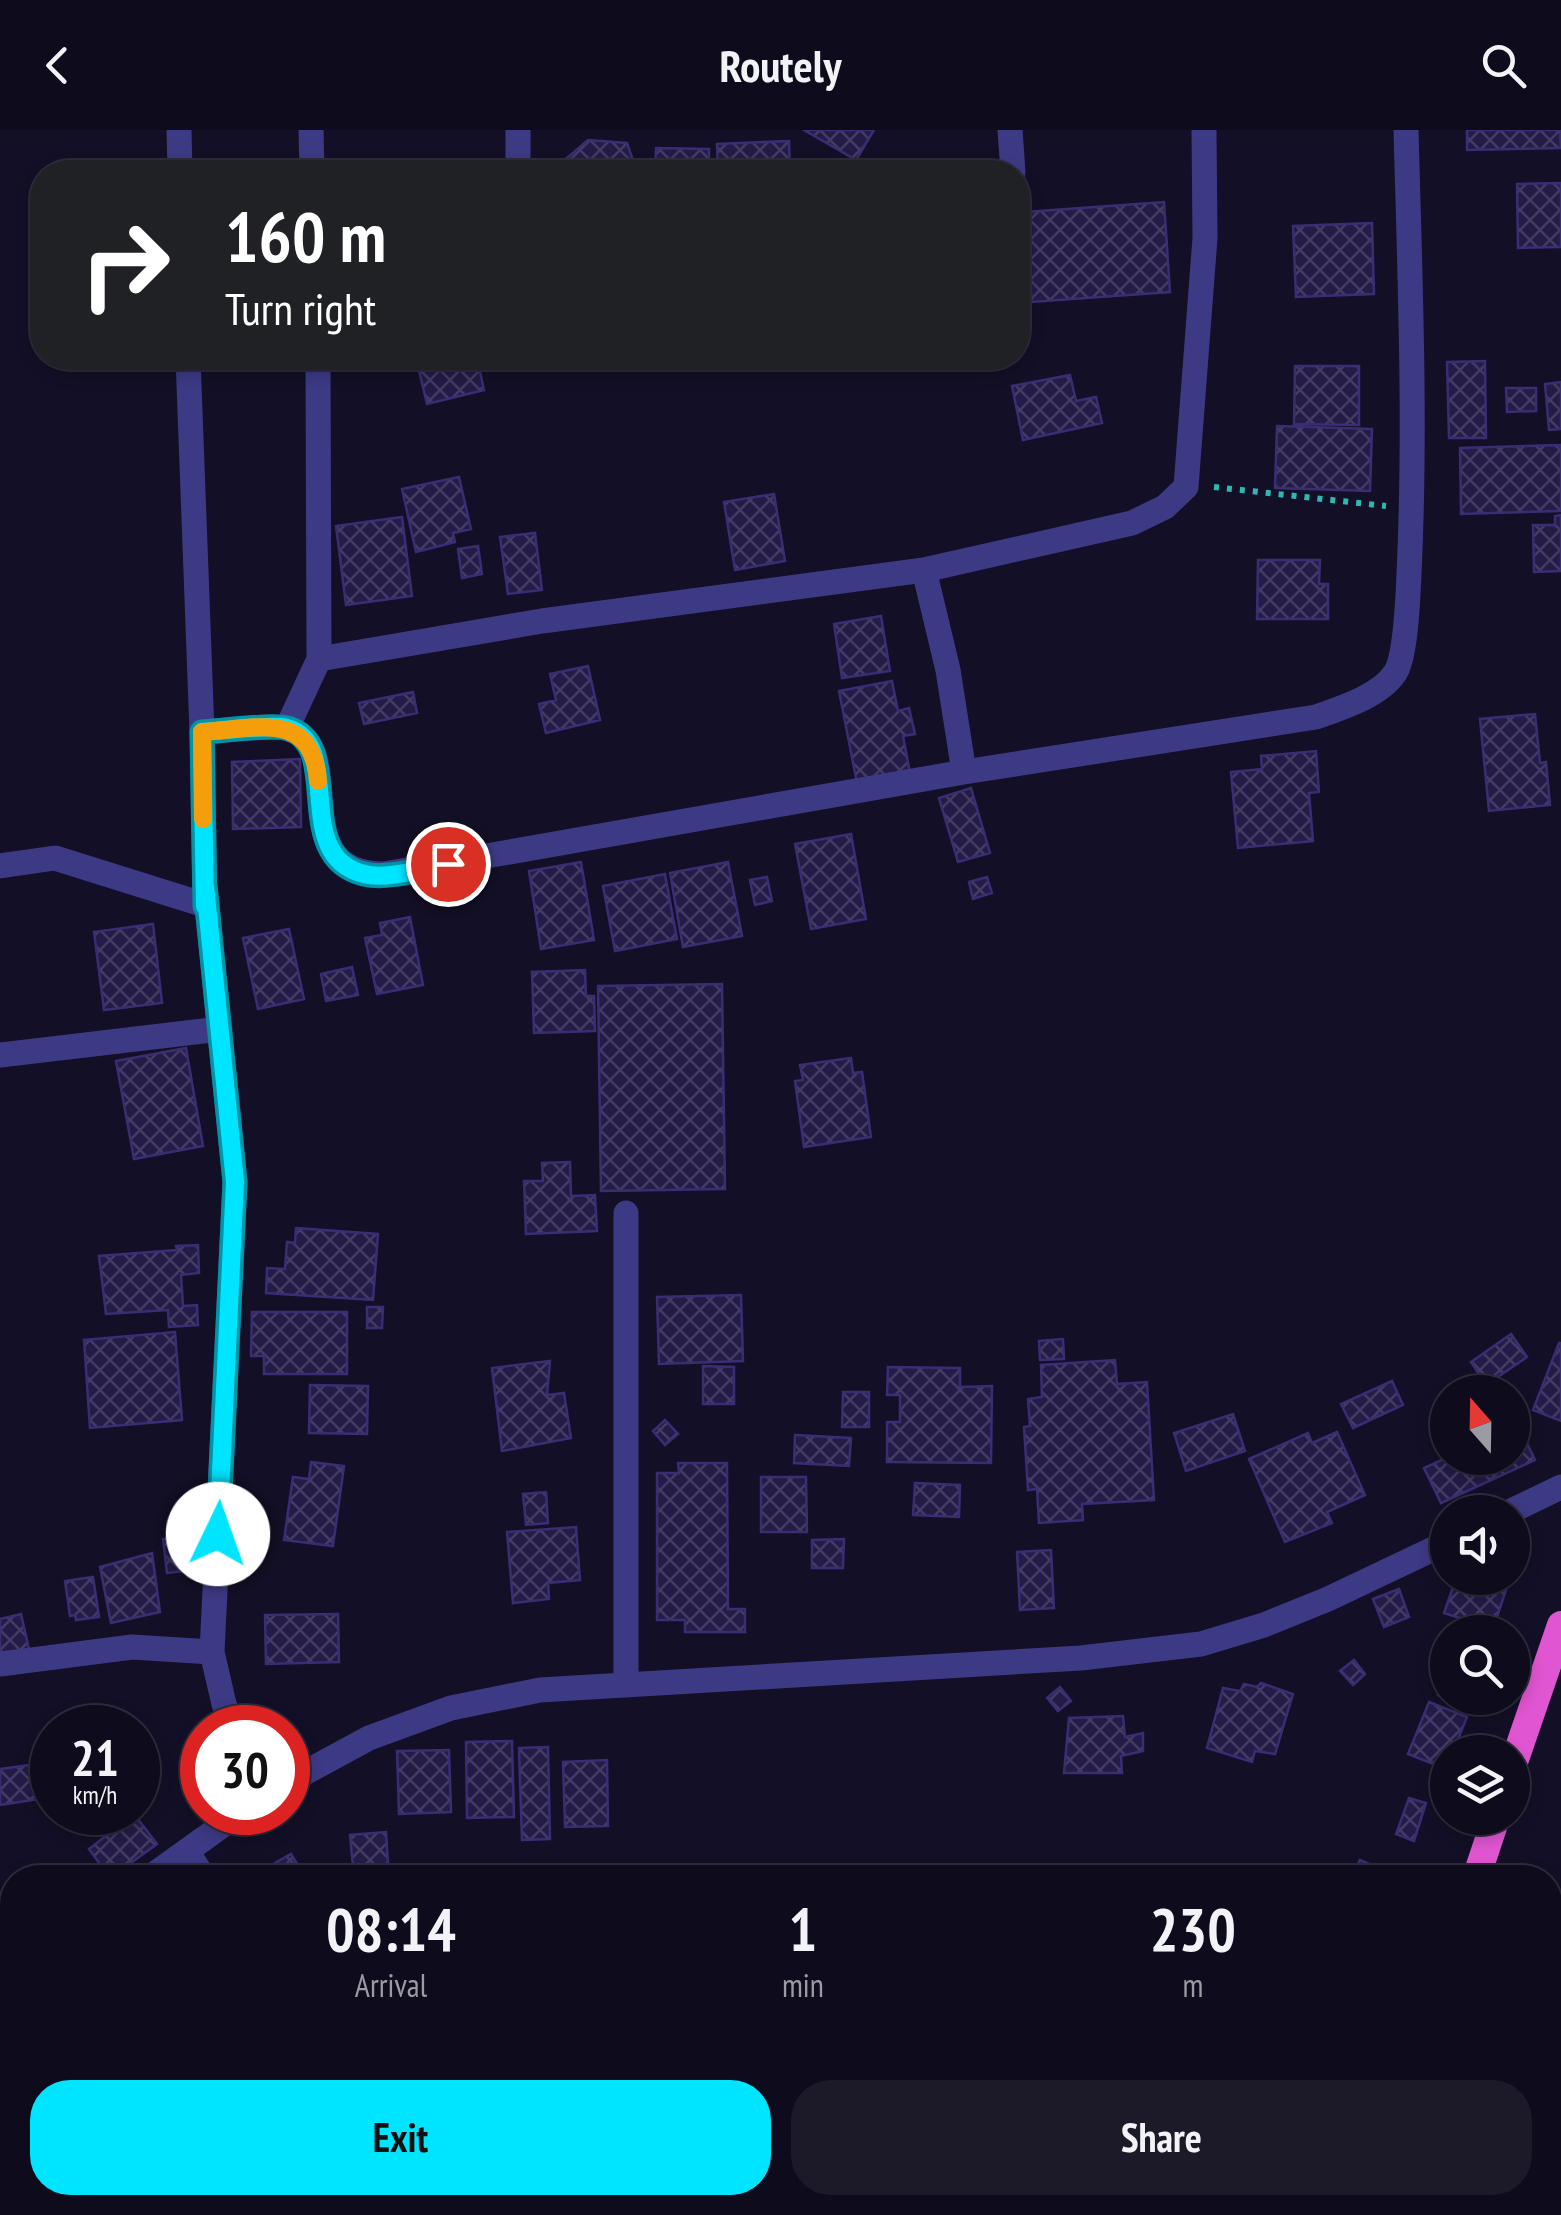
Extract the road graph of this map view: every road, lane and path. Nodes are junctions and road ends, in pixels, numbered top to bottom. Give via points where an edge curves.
1 (178, 130) edge
2 (311, 130) edge
3 (518, 130) edge
4 (1010, 130) edge
5 (1204, 130) edge
6 (1406, 130) edge
7 (518, 157) dead end
8 (179, 160) edge
9 (312, 160) edge
10 (1012, 160) edge
11 (188, 370) edge
12 (318, 370) edge
13 (1186, 487) junction
14 (1412, 509) junction
15 (924, 570) junction
16 (318, 659) junction
17 (287, 728) junction
18 (202, 732) junction
19 (964, 772) junction
20 (0, 866) edge
21 (205, 906) junction
22 (220, 1029) junction
23 (0, 1054) edge
24 (626, 1213) dead end
25 (1561, 1488) edge
26 (1530, 1502) edge
27 (1430, 1551) edge
28 (1561, 1625) edge
29 (212, 1652) junction
30 (0, 1664) edge
31 (626, 1684) junction
32 (224, 1705) edge
33 (1523, 1735) edge
34 (310, 1770) edge
35 (209, 1835) edge
36 (1490, 1835) edge
37 (187, 1851) junction
38 (167, 1865) edge
39 (196, 1865) edge
40 (1480, 1865) edge

1 - 8 street
2 - 9 street
3 - 7 street
4 - 10 street
5 - 13 street via 1205,238
6 - 14 street
11 - 18 street
12 - 16 street
13 - 14 path
13 - 15 street via 1132,523
14 - 19 street via 1397,671 1380,687 1316,718
15 - 16 street via 542,620
15 - 19 street
16 - 17 street
17 - 18 street
17 - 19 street via 313,752 326,840 349,868 366,874
18 - 21 street
20 - 21 street via 55,858
21 - 22 street via 205,886
22 - 23 street
22 - 29 street via 235,1182
24 - 31 street
25 - 26 street
27 - 31 street via 1264,1626 1202,1644 1081,1658
28 - 33 highway
29 - 30 street via 132,1647
29 - 32 street
31 - 34 street via 540,1690 451,1708 368,1738
35 - 37 street
36 - 40 highway
37 - 38 street
37 - 39 street

